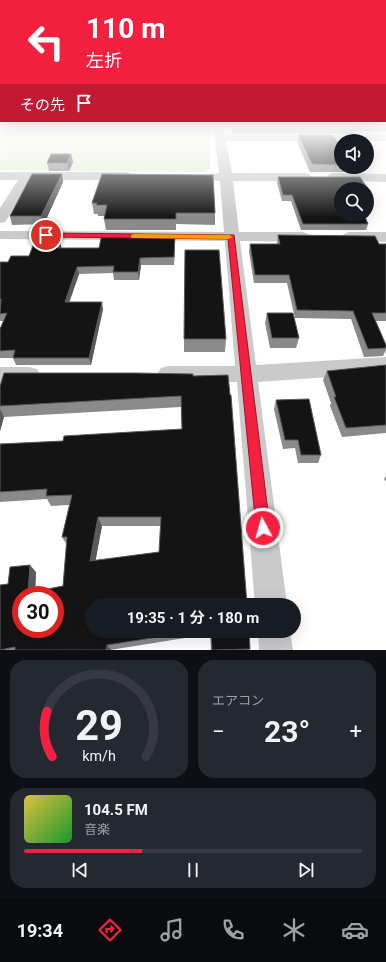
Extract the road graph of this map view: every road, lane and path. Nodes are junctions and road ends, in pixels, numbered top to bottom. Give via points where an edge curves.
1 (223, 157) edge
2 (0, 176) edge
3 (26, 176) junction
4 (142, 176) edge
5 (203, 177) edge
6 (226, 177) junction
7 (386, 178) edge
8 (0, 218) edge
9 (0, 235) edge
10 (232, 237) junction
11 (316, 237) edge
12 (332, 237) edge
13 (386, 237) edge
14 (386, 365) edge
15 (151, 374) edge
16 (246, 374) junction
17 (0, 375) edge
18 (48, 375) edge
19 (271, 598) edge
20 (275, 638) edge
21 (276, 650) edge

1 - 6 street
2 - 3 street
3 - 4 street
3 - 8 street
5 - 6 street
6 - 7 street
6 - 10 street
9 - 10 street
10 - 11 street
10 - 16 street
12 - 13 street
14 - 16 street
15 - 16 street
16 - 19 street
17 - 18 street
20 - 21 street

